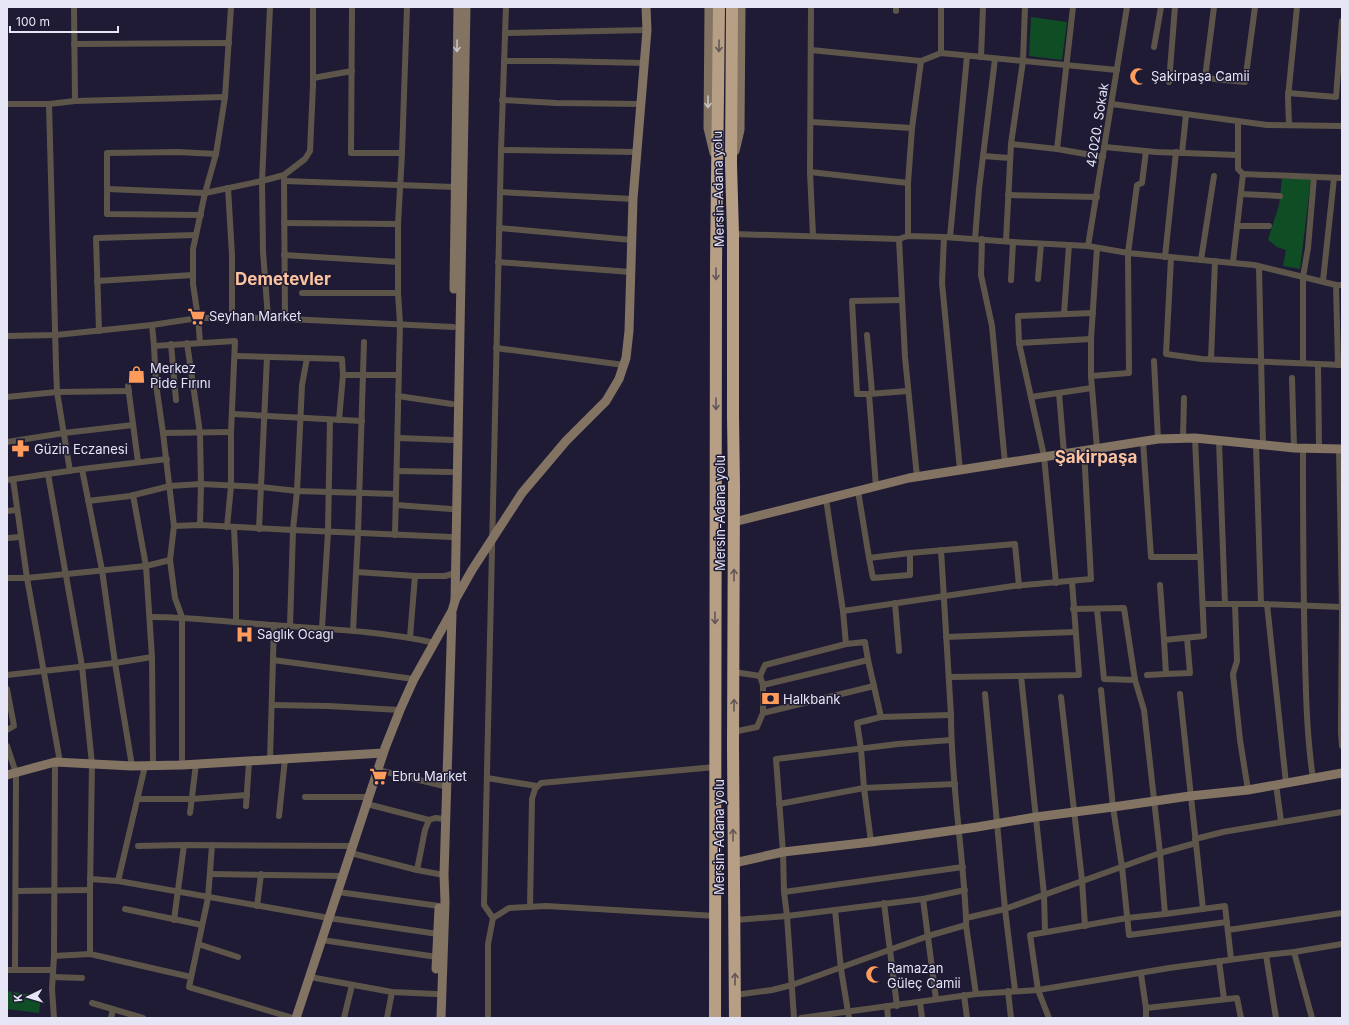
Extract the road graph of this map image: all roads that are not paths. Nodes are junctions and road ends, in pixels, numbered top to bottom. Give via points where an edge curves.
1 (74, 7) edge
2 (231, 7) edge
3 (270, 7) edge
4 (313, 7) edge
5 (352, 7) edge
6 (407, 7) edge
7 (458, 7) edge
8 (466, 7) edge
9 (506, 7) edge
10 (646, 7) edge
11 (709, 7) edge
12 (720, 7) edge
13 (732, 7) edge
14 (741, 7) edge
15 (811, 7) edge
16 (941, 7) edge
17 (983, 7) edge
18 (1025, 7) edge
19 (1073, 7) edge
20 (1127, 7) edge
21 (1161, 7) edge
22 (1175, 7) edge
23 (1214, 7) edge
24 (1255, 7) edge
25 (1297, 7) edge
26 (1342, 21) edge
27 (647, 30) junction
28 (505, 33) junction
29 (229, 43) junction
30 (74, 44) junction
31 (1154, 47) dead end
32 (811, 50) junction
33 (941, 53) junction
34 (967, 56) junction
35 (981, 57) junction
36 (995, 58) junction
37 (504, 61) junction
38 (921, 61) junction
39 (1023, 61) junction
40 (645, 63) junction
41 (1066, 66) junction
42 (1117, 70) junction
43 (352, 72) junction
44 (313, 78) junction
45 (1169, 82) dead end
46 (1288, 93) junction
47 (225, 97) junction
48 (502, 100) junction
49 (75, 101) junction
50 (7, 104) edge
51 (49, 104) junction
52 (641, 104) junction
53 (1112, 104) junction
54 (1186, 115) junction
55 (811, 122) junction
56 (1238, 122) junction
57 (1289, 125) junction
58 (1342, 126) edge
59 (912, 128) junction
60 (1011, 144) junction
61 (1105, 147) junction
62 (1057, 149) junction
63 (501, 150) junction
64 (1146, 151) junction
65 (637, 152) junction
66 (1179, 152) junction
67 (402, 153) junction
68 (216, 154) junction
69 (1238, 155) junction
70 (983, 156) junction
71 (1104, 157) junction
72 (1010, 158) junction
73 (731, 164) junction
74 (718, 170) junction
75 (810, 172) junction
76 (1244, 174) junction
77 (1214, 176) dead end
78 (1314, 177) junction
79 (284, 178) junction
80 (1334, 178) junction
81 (1342, 178) edge
82 (262, 181) junction
83 (908, 183) junction
84 (400, 186) junction
85 (455, 187) junction
86 (228, 188) junction
87 (107, 189) junction
88 (500, 192) junction
89 (205, 193) junction
90 (1241, 194) junction
91 (1008, 195) junction
92 (1280, 196) dead end
93 (1097, 197) junction
94 (633, 199) junction
95 (200, 215) junction
96 (284, 223) junction
97 (398, 224) junction
98 (1237, 226) junction
99 (1269, 226) dead end
100 (499, 228) junction
101 (733, 234) junction
102 (196, 235) junction
103 (813, 236) junction
104 (908, 236) junction
105 (947, 237) junction
106 (899, 239) junction
107 (975, 239) junction
108 (982, 239) junction
109 (632, 240) junction
110 (1006, 241) junction
111 (1013, 242) junction
112 (1041, 244) junction
113 (1068, 245) junction
114 (1088, 246) junction
115 (1097, 248) junction
116 (1128, 254) junction
117 (284, 255) junction
118 (1168, 258) junction
119 (1201, 260) junction
120 (1215, 261) junction
121 (398, 262) junction
122 (498, 262) junction
123 (1233, 262) junction
124 (1259, 267) junction
125 (631, 272) junction
126 (193, 275) junction
127 (1303, 277) junction
128 (1038, 279) dead end
129 (1012, 280) dead end
130 (97, 281) junction
131 (1323, 281) junction
132 (1339, 285) edge
133 (302, 292) dead end
134 (398, 294) junction
135 (902, 300) junction
136 (1093, 313) junction
137 (1064, 314) junction
138 (198, 318) junction
139 (232, 318) junction
140 (268, 318) junction
141 (284, 319) junction
142 (400, 324) junction
143 (152, 325) junction
144 (453, 327) junction
145 (7, 330) edge
146 (98, 331) junction
147 (56, 335) junction
148 (867, 335) dead end
149 (7, 336) edge
150 (1091, 339) junction
151 (200, 342) junction
152 (364, 342) dead end
153 (188, 343) junction
154 (1019, 343) junction
155 (171, 344) junction
156 (154, 346) junction
157 (496, 348) junction
158 (235, 356) junction
159 (267, 357) junction
160 (307, 358) junction
161 (1211, 359) junction
162 (1154, 361) dead end
163 (1262, 362) junction
164 (1304, 364) junction
165 (1318, 364) junction
166 (624, 365) junction
167 (1340, 365) edge
168 (343, 375) junction
169 (363, 375) junction
170 (398, 375) junction
171 (1091, 376) junction
172 (1292, 378) dead end
173 (1092, 388) junction
174 (908, 391) junction
175 (57, 392) junction
176 (1059, 393) junction
177 (870, 394) junction
178 (398, 396) junction
179 (7, 397) edge
180 (1031, 398) junction
181 (1184, 398) dead end
182 (176, 400) dead end
183 (452, 404) junction
184 (233, 414) junction
185 (264, 415) junction
186 (300, 418) junction
187 (330, 420) junction
188 (340, 420) junction
189 (362, 421) junction
190 (133, 426) junction
191 (231, 432) junction
192 (200, 433) junction
193 (64, 434) junction
194 (163, 434) junction
195 (398, 438) junction
196 (1183, 438) junction
197 (1195, 438) junction
198 (1158, 439) junction
199 (452, 440) junction
200 (1143, 441) junction
201 (1219, 441) junction
202 (7, 442) edge
203 (1260, 445) junction
204 (1096, 448) junction
205 (1298, 448) junction
206 (1319, 448) junction
207 (1341, 449) edge
208 (1084, 450) junction
209 (1064, 453) junction
210 (1044, 456) junction
211 (166, 459) junction
212 (138, 462) junction
213 (1005, 462) junction
214 (82, 469) junction
215 (960, 470) junction
216 (70, 471) junction
217 (397, 471) junction
218 (451, 472) junction
219 (48, 474) junction
220 (917, 477) junction
221 (10, 480) edge
222 (1341, 483) edge
223 (201, 484) junction
224 (170, 486) junction
225 (231, 486) junction
226 (261, 487) junction
227 (876, 487) junction
228 (297, 491) junction
229 (328, 491) junction
230 (858, 491) junction
231 (360, 492) junction
232 (396, 494) junction
233 (133, 495) junction
234 (826, 499) junction
235 (88, 500) junction
236 (396, 505) junction
237 (451, 509) junction
238 (17, 510) junction
239 (7, 511) edge
240 (734, 522) junction
241 (200, 525) junction
242 (174, 526) junction
243 (230, 527) junction
244 (259, 528) junction
245 (293, 530) junction
246 (328, 532) junction
247 (358, 533) junction
248 (395, 535) junction
249 (21, 537) junction
250 (451, 537) junction
251 (7, 538) edge
252 (493, 538) junction
253 (941, 550) junction
254 (910, 553) junction
255 (1200, 556) junction
256 (869, 558) junction
257 (170, 560) junction
258 (146, 566) junction
259 (102, 570) junction
260 (357, 572) junction
261 (453, 572) junction
262 (65, 574) junction
263 (415, 576) junction
264 (7, 578) edge
265 (27, 578) junction
266 (1072, 581) junction
267 (1056, 582) junction
268 (1160, 585) dead end
269 (1019, 586) junction
270 (943, 596) junction
271 (455, 601) junction
272 (895, 604) junction
273 (1203, 604) junction
274 (1225, 604) junction
275 (1235, 604) junction
276 (1264, 604) junction
277 (1303, 605) junction
278 (1342, 607) edge
279 (1098, 609) junction
280 (1074, 610) junction
281 (452, 611) junction
282 (843, 611) junction
283 (150, 617) junction
284 (182, 617) junction
285 (236, 622) junction
286 (274, 625) junction
287 (290, 626) junction
288 (322, 628) junction
289 (353, 631) junction
290 (1075, 632) junction
291 (410, 637) junction
292 (946, 637) junction
293 (1187, 638) junction
294 (1164, 640) junction
295 (435, 643) junction
296 (846, 644) junction
297 (899, 651) dead end
298 (152, 657) junction
299 (273, 660) junction
300 (868, 660) junction
301 (115, 663) junction
302 (82, 666) junction
303 (44, 670) junction
304 (734, 672) junction
305 (1166, 674) junction
306 (7, 675) edge
307 (1147, 675) dead end
308 (760, 676) junction
309 (1021, 676) junction
310 (949, 677) junction
311 (414, 679) junction
312 (1135, 680) junction
313 (763, 685) junction
314 (874, 686) junction
315 (7, 689) edge
316 (1101, 690) dead end
317 (985, 694) dead end
318 (1180, 694) dead end
319 (1061, 697) dead end
320 (272, 705) junction
321 (400, 710) junction
322 (762, 713) junction
323 (951, 714) junction
324 (881, 717) junction
325 (7, 730) edge
326 (733, 732) junction
327 (951, 740) junction
328 (7, 746) edge
329 (1342, 746) edge
330 (861, 749) junction
331 (383, 753) junction
332 (270, 760) junction
333 (285, 760) junction
334 (57, 762) junction
335 (249, 762) junction
336 (92, 764) junction
337 (196, 764) junction
338 (182, 765) junction
339 (132, 766) junction
340 (149, 766) junction
341 (715, 767) junction
342 (378, 770) junction
343 (1342, 773) edge
344 (12, 774) edge
345 (487, 778) junction
346 (1313, 778) junction
347 (1286, 783) junction
348 (955, 784) junction
349 (1276, 785) junction
350 (537, 786) junction
351 (448, 787) junction
352 (864, 788) junction
353 (1248, 790) junction
354 (247, 795) junction
355 (1190, 796) junction
356 (305, 797) dead end
357 (137, 799) junction
358 (192, 799) junction
359 (368, 801) junction
360 (1154, 801) junction
361 (779, 804) junction
362 (246, 806) dead end
363 (1114, 807) junction
364 (1074, 812) junction
365 (1342, 812) edge
366 (190, 813) dead end
367 (279, 816) dead end
368 (1036, 817) junction
369 (429, 820) junction
370 (446, 820) junction
371 (1281, 821) junction
372 (998, 823) junction
373 (959, 830) junction
374 (1196, 841) junction
375 (871, 842) junction
376 (184, 845) junction
377 (212, 845) junction
378 (138, 846) dead end
379 (352, 849) junction
380 (783, 852) junction
381 (1160, 853) junction
382 (734, 863) junction
383 (962, 867) junction
384 (1122, 867) junction
385 (417, 870) junction
386 (210, 874) junction
387 (262, 874) junction
388 (444, 875) junction
389 (344, 876) junction
390 (90, 879) junction
391 (1082, 880) junction
392 (118, 881) junction
393 (54, 890) junction
394 (90, 890) junction
395 (965, 890) junction
396 (16, 891) junction
397 (178, 892) junction
398 (338, 892) junction
399 (784, 892) junction
400 (1044, 894) junction
401 (208, 898) junction
402 (923, 899) junction
403 (884, 903) junction
404 (256, 906) junction
405 (439, 906) junction
406 (530, 907) junction
407 (125, 909) dead end
408 (1005, 909) junction
409 (1203, 909) junction
410 (835, 910) junction
411 (1342, 913) edge
412 (1165, 914) junction
413 (716, 916) junction
414 (787, 916) junction
415 (329, 918) junction
416 (493, 918) junction
417 (1127, 918) junction
418 (174, 920) junction
419 (735, 920) junction
420 (966, 921) junction
421 (1227, 922) junction
422 (202, 925) junction
423 (1084, 926) junction
424 (1228, 930) junction
425 (1046, 932) junction
426 (438, 934) junction
427 (928, 936) junction
428 (322, 940) junction
429 (198, 944) junction
430 (1342, 944) edge
431 (889, 951) junction
432 (1294, 952) junction
433 (90, 954) junction
434 (1266, 955) junction
435 (54, 956) junction
436 (238, 957) dead end
437 (437, 957) junction
438 (1231, 959) junction
439 (1219, 961) junction
440 (842, 968) junction
441 (7, 970) edge
442 (15, 970) junction
443 (53, 970) junction
444 (1141, 974) junction
445 (53, 977) junction
446 (191, 977) junction
447 (310, 977) junction
448 (82, 978) dead end
449 (352, 985) junction
450 (792, 985) junction
451 (1038, 990) junction
452 (1011, 991) junction
453 (392, 992) junction
454 (436, 994) junction
455 (976, 994) junction
456 (735, 995) junction
457 (964, 995) junction
458 (936, 999) junction
459 (1224, 1000) junction
460 (920, 1002) junction
461 (92, 1003) dead end
462 (887, 1006) junction
463 (897, 1006) junction
464 (1146, 1008) junction
465 (113, 1009) junction
466 (849, 1015) edge
467 (54, 1018) edge
468 (111, 1018) edge
469 (143, 1018) edge
470 (293, 1018) edge
471 (296, 1018) edge
472 (344, 1018) edge
473 (387, 1018) edge
474 (435, 1018) edge
475 (441, 1018) edge
476 (488, 1018) edge
477 (715, 1018) edge
478 (735, 1018) edge
479 (794, 1018) edge
480 (801, 1018) edge
481 (888, 1018) edge
482 (922, 1018) edge
483 (967, 1018) edge
484 (1012, 1018) edge
485 (1049, 1018) edge
486 (1146, 1018) edge
487 (1241, 1018) edge
488 (1276, 1018) edge
489 (1312, 1018) edge

1 - 30 street
2 - 29 street
3 - 82 street
4 - 44 street
5 - 43 street
6 - 67 street
7 -> 85 main road
8 - 261 main road
9 - 28 street
10 - 27 main road
11 -> 74 main road via 708,128
12 -> 74 highway, Mersin-Adana yolu
13 - 73 highway, Mersin-Adana yolu
14 - 73 main road via 740,130
15 - 32 street
16 - 33 street
17 - 35 street
18 - 39 street
19 - 41 street
20 - 42 street, 42020. Sokak
21 - 31 street
22 - 45 street
23 - 24 street via 1205,78 1245,82
25 - 46 street
26 - 46 street via 1336,97
27 - 28 street
27 - 40 main road
28 - 37 street
29 - 30 street
29 - 47 street
30 - 49 street
32 - 38 street
32 - 55 street
33 - 34 street
33 - 38 street
34 - 35 street
34 - 105 street
35 - 36 street
36 - 39 street
36 - 70 street
37 - 40 street
37 - 48 street
38 - 59 street
39 - 41 street
39 - 60 street
40 - 52 main road
41 - 42 street
41 - 62 street
42 - 53 street, 42020. Sokak
43 - 44 street
43 - 67 street via 351,153
44 - 79 street via 310,151
46 - 57 street
47 - 49 street
47 - 68 street
48 - 52 street
48 - 63 street
49 - 51 street
50 - 51 street
51 - 147 street
52 - 65 main road
53 - 54 street
53 - 61 street, 42020. Sokak
54 - 56 street
54 - 66 street
55 - 59 street
55 - 75 street
56 - 57 street
56 - 69 street
57 - 58 street
59 - 83 street
60 - 62 street
60 - 72 street
61 - 64 street
61 - 71 street, 42020. Sokak
62 - 71 street
63 - 65 street
63 - 88 street
64 - 66 street
64 - 116 street via 1142,183 1137,185
65 - 94 main road
66 - 69 street
66 - 118 street
67 - 84 street
68 - 87 street via 107,153
68 - 89 street
69 - 76 street via 1238,169
70 - 72 street
70 - 107 street
71 - 93 street, 42020. Sokak
72 - 91 street
73 - 101 highway, Mersin-Adana yolu
74 -> 341 highway, Mersin-Adana yolu
75 - 83 street
75 - 103 street
76 - 78 street
76 - 90 street
77 - 119 street
78 - 80 street
78 - 127 street
79 - 82 street
79 - 84 street
79 - 96 street
80 - 81 street
80 - 131 street
82 - 86 street
82 - 140 street via 262,251
83 - 104 street
84 - 85 street
84 - 97 street
85 - 144 main road
86 - 89 street
86 - 139 street
87 - 89 street
87 - 95 street via 107,214
88 - 94 street
88 - 100 street
89 - 95 street
90 - 92 street
90 - 98 street
91 - 93 street
91 - 110 street
93 - 114 street, 42020. Sokak
94 - 109 main road
95 - 102 street
96 - 97 street
96 - 117 street
97 - 121 street
98 - 99 street
98 - 123 street
100 - 109 street
100 - 122 street
101 - 103 street
101 - 240 highway, Mersin-Adana yolu
102 - 126 street
102 - 130 street via 96,238
103 - 106 street
104 - 105 street
104 - 106 street
105 - 107 street
105 - 215 street via 942,283
106 - 135 street
107 - 108 street
108 - 110 street
108 - 213 street via 981,275 992,326
109 - 125 main road
110 - 111 street
111 - 112 street
111 - 129 street
112 - 113 street
112 - 128 street
113 - 114 street
113 - 137 street
114 - 115 street
115 - 116 street
115 - 136 street
116 - 118 street
116 - 171 street via 1129,373
117 - 121 street
117 - 141 street
118 - 119 street
118 - 161 street via 1166,354
119 - 120 street
120 - 123 street
120 - 161 street
121 - 134 street
122 - 125 street
122 - 157 street
123 - 124 street
124 - 127 street
124 - 163 street
125 - 166 main road via 629,331
126 - 130 street
126 - 138 street
127 - 131 street
127 - 164 street
130 - 146 street
131 - 132 street
132 - 167 street
133 - 134 street
134 - 142 street
135 - 174 street
135 - 177 street via 852,301 857,394
136 - 137 street
136 - 150 street
137 - 154 street via 1018,316
138 - 139 street
138 - 143 street
138 - 151 street
139 - 140 street
140 - 141 street
141 - 142 street
142 - 144 street
142 - 170 street
143 - 146 street
143 - 156 street
144 - 183 main road
145 - 149 street
146 - 147 street
147 - 149 street
147 - 175 street
148 - 177 street
150 - 154 street
150 - 171 street
151 - 153 street
151 - 158 street via 235,341
152 - 169 street
153 - 155 street
153 - 192 street
154 - 180 street
155 - 156 street
155 - 182 street
156 - 194 street
157 - 166 street
157 - 252 street
158 - 159 street
158 - 184 street
159 - 160 street
159 - 185 street
160 - 168 street via 342,359
160 - 186 street
161 - 163 street
162 - 198 street
163 - 164 street
163 - 203 street
164 - 165 street
165 - 167 street
165 - 206 street
166 - 252 main road via 606,401 566,441 522,493
168 - 169 street
168 - 188 street
169 - 170 street
169 - 189 street
170 - 178 street
171 - 173 street
172 - 205 street
173 - 176 street
173 - 204 street
174 - 177 street
174 - 220 street
175 - 179 street
175 - 190 street via 128,389
175 - 193 street
176 - 180 street
176 - 209 street
177 - 227 street
178 - 183 street
178 - 195 street
180 - 210 street
181 - 196 street
183 - 199 main road
184 - 185 street
184 - 191 street
185 - 186 street
185 - 226 street
186 - 187 street
186 - 228 street
187 - 188 street
187 - 229 street
188 - 189 street
189 - 231 street
190 - 193 street
190 - 212 street
191 - 192 street
191 - 225 street
192 - 194 street
192 - 223 street
193 - 202 street
193 - 216 street
194 - 211 street
195 - 199 street
195 - 217 street
196 - 197 main road
196 - 198 main road
197 - 201 main road
197 - 255 street
198 - 200 main road
199 - 218 main road
200 - 204 main road
200 - 255 street via 1151,557
201 - 203 main road
201 - 274 street
203 - 205 main road
203 - 276 street
204 - 208 main road
205 - 206 main road
205 - 277 street
206 - 207 main road
207 - 222 street
208 - 209 main road
208 - 266 street via 1092,579
209 - 210 main road
210 - 213 main road
210 - 267 street
211 - 212 street
211 - 224 street
212 - 214 street
213 - 215 main road
214 - 216 street
214 - 235 street
215 - 220 main road
216 - 219 street
217 - 218 street
217 - 232 street
218 - 237 main road
219 - 221 street
219 - 262 street
220 - 227 main road
221 - 238 street
222 - 278 street
223 - 224 street
223 - 225 street
223 - 241 street
224 - 233 street
224 - 242 street
225 - 226 street
225 - 243 street
226 - 228 street
226 - 244 street
227 - 230 main road
228 - 229 street
228 - 245 street
229 - 231 street
229 - 246 street
230 - 234 main road
230 - 256 street
231 - 232 street
231 - 247 street
232 - 236 street
233 - 235 street
233 - 258 street
234 - 240 main road
234 - 282 street
235 - 259 street
236 - 237 street
236 - 248 street
237 - 250 main road
238 - 239 street
238 - 249 street
304 -> 240 highway, Mersin-Adana yolu
241 - 242 street
241 - 243 street
242 - 257 street
243 - 244 street
243 - 285 street via 236,570
244 - 245 street
245 - 246 street
245 - 287 street
246 - 247 street
246 - 288 street
247 - 248 street
247 - 260 street
248 - 250 street
249 - 251 street
249 - 265 street
250 - 261 main road
252 - 271 main road
252 - 345 street
253 - 254 street
253 - 269 street via 1015,544
253 - 270 street
254 - 256 street
254 - 256 street via 910,575 873,578
255 - 273 street
257 - 258 street
257 - 284 street via 175,598
258 - 259 street
258 - 283 street
259 - 262 street
259 - 301 street
260 - 263 street
260 - 289 street
261 - 263 street via 445,576
261 - 271 main road
261 - 281 main road
262 - 265 street
262 - 302 street
263 - 291 street
264 - 265 street
265 - 303 street
266 - 267 street
266 - 280 street
267 - 269 street
268 - 294 street
269 - 270 street
270 - 272 street
270 - 292 street
271 - 281 main road
272 - 282 street
272 - 297 street
273 - 274 street
273 - 293 street via 1204,636
274 - 275 street
275 - 276 street
275 - 353 street via 1237,661 1233,674
276 - 277 street
276 - 347 street
277 - 278 street
277 - 346 street
278 - 329 street
279 - 280 street
279 - 312 street via 1124,608
279 - 312 street via 1104,679
280 - 290 street
281 - 295 main road
281 - 351 main road
282 - 296 street
283 - 284 street
283 - 298 street
284 - 285 street
284 - 338 street
285 - 286 street
286 - 287 street
286 - 299 street
287 - 288 street
288 - 289 street
289 - 291 street
290 - 292 street
290 - 309 street via 1079,675
291 - 295 street
292 - 310 street
293 - 294 street
293 - 305 street via 1190,673
294 - 305 street
295 - 311 main road
296 - 300 street via 865,642
296 - 308 street via 765,665
298 - 301 street
298 - 340 street
299 - 311 street
299 - 320 street
300 - 313 street
300 - 314 street
301 - 302 street
301 - 339 street
302 - 303 street
302 - 336 street
303 - 306 street
303 - 334 street
304 - 308 street
326 -> 304 highway, Mersin-Adana yolu
305 - 307 street
308 - 313 street
309 - 310 street
309 - 368 street
310 - 323 street
311 - 321 main road
312 - 360 street via 1144,710
313 - 322 street
314 - 322 street
314 - 324 street
315 - 325 street via 14,726
316 - 363 street
317 - 372 street
318 - 355 street
319 - 364 street
320 - 321 street
320 - 332 street
321 - 331 main road
322 - 326 street via 757,727
323 - 324 street
323 - 327 street
324 - 330 street via 857,723
382 -> 326 highway, Mersin-Adana yolu
327 - 330 street
327 - 348 street
328 - 344 street
330 - 352 street
330 - 361 street via 776,759
331 - 333 main road
331 - 342 main road
332 - 333 main road
332 - 335 main road
333 - 367 street
334 - 336 main road
334 - 344 main road
334 - 393 street
335 - 337 main road
335 - 354 street
336 - 339 main road
336 - 390 street
337 - 338 main road
337 - 358 street
338 - 340 main road
339 - 340 main road
340 - 357 street
341 - 350 street via 541,783
341 - 413 highway, Mersin-Adana yolu
342 - 351 street
342 - 359 main road
343 - 346 main road
344 - 396 street
345 - 350 street
345 - 416 street via 484,905
346 - 347 main road
347 - 349 main road
348 - 352 street
348 - 373 street
349 - 353 main road
349 - 371 street
350 - 406 street via 532,799
351 - 370 main road
352 - 361 street
352 - 375 street
353 - 355 main road
354 - 358 street
354 - 362 street
355 - 360 main road
355 - 374 street
356 - 359 street
357 - 358 street
357 - 392 street
358 - 366 street
359 - 369 street
359 - 379 main road
360 - 363 main road
360 - 381 street
361 - 380 street
363 - 364 main road
363 - 384 street
364 - 368 main road
364 - 391 street
365 - 371 street
368 - 372 main road
368 - 400 street
369 - 370 street
369 - 385 street
370 - 388 main road
371 - 374 street via 1223,832
372 - 373 main road
372 - 408 street
373 - 375 main road
373 - 383 street
374 - 381 street
374 - 409 street
375 - 380 main road
376 - 377 street
376 - 378 street
376 - 397 street
377 - 379 street
377 - 386 street
379 - 385 street
379 - 389 main road
380 - 382 main road
380 - 399 street
381 - 384 street
381 - 412 street
382 - 419 highway, Mersin-Adana yolu
383 - 395 street
383 - 399 street
384 - 391 street
384 - 417 street
385 - 388 street
386 - 387 street
386 - 401 street
387 - 389 street
387 - 404 street
388 - 405 main road
388 - 475 main road
389 - 398 main road
390 - 392 street
390 - 394 street
391 - 400 street
391 - 423 street
392 - 397 street
393 - 394 street
393 - 396 street
393 - 435 street
394 - 433 street
395 - 402 street
395 - 420 street
396 - 442 street
397 - 401 street
397 - 418 street
398 - 405 street
398 - 415 main road
399 - 414 street
400 - 408 street
400 - 425 street
401 - 404 street
401 - 422 street
402 - 403 street
402 - 427 street
403 - 410 street
403 - 431 street
404 - 415 street
405 - 426 main road
406 - 413 street
406 - 416 street via 509,908
407 - 418 street
408 - 420 street
408 - 452 street
409 - 412 street
409 - 421 street via 1225,906
410 - 414 street
410 - 440 street
411 - 424 street
412 - 417 street
413 - 477 highway, Mersin-Adana yolu
414 - 419 street
414 - 450 street
415 - 426 street
415 - 428 main road
416 - 476 street via 488,944
417 - 421 street via 1129,936
417 - 423 street
418 - 422 street
456 -> 419 highway, Mersin-Adana yolu
420 - 427 street
420 - 455 street
421 - 424 street
422 - 429 street
423 - 425 street
424 - 438 street
425 - 451 street via 1030,934
426 - 437 main road
427 - 431 street
427 - 458 street
428 - 437 street
428 - 447 main road
429 - 436 street
429 - 446 street
430 - 432 street
431 - 440 street
431 - 463 street
432 - 434 street
432 - 489 street
433 - 435 street
433 - 446 street
434 - 438 street
434 - 488 street
435 - 443 street
437 - 454 main road
438 - 439 street
439 - 444 street
439 - 459 street
440 - 450 street
440 - 466 street
441 - 442 street
442 - 443 street
443 - 445 street
444 - 451 street
444 - 464 street
445 - 448 street
445 - 467 street
446 - 470 street via 189,987
447 - 449 street
447 - 471 main road
449 - 453 street
449 - 472 street
450 - 456 street
450 - 479 street
451 - 452 street
451 - 485 street
452 - 455 street
452 - 484 street
453 - 454 street
453 - 473 street
454 - 474 main road
455 - 457 street
456 - 478 highway, Mersin-Adana yolu
457 - 458 street
457 - 483 street
458 - 460 street
459 - 464 street
459 - 487 street via 1237,998
460 - 463 street
460 - 482 street
461 - 465 street
462 - 463 street
462 - 466 street
462 - 481 street
464 - 486 street
465 - 468 street
465 - 469 street
466 - 480 street

